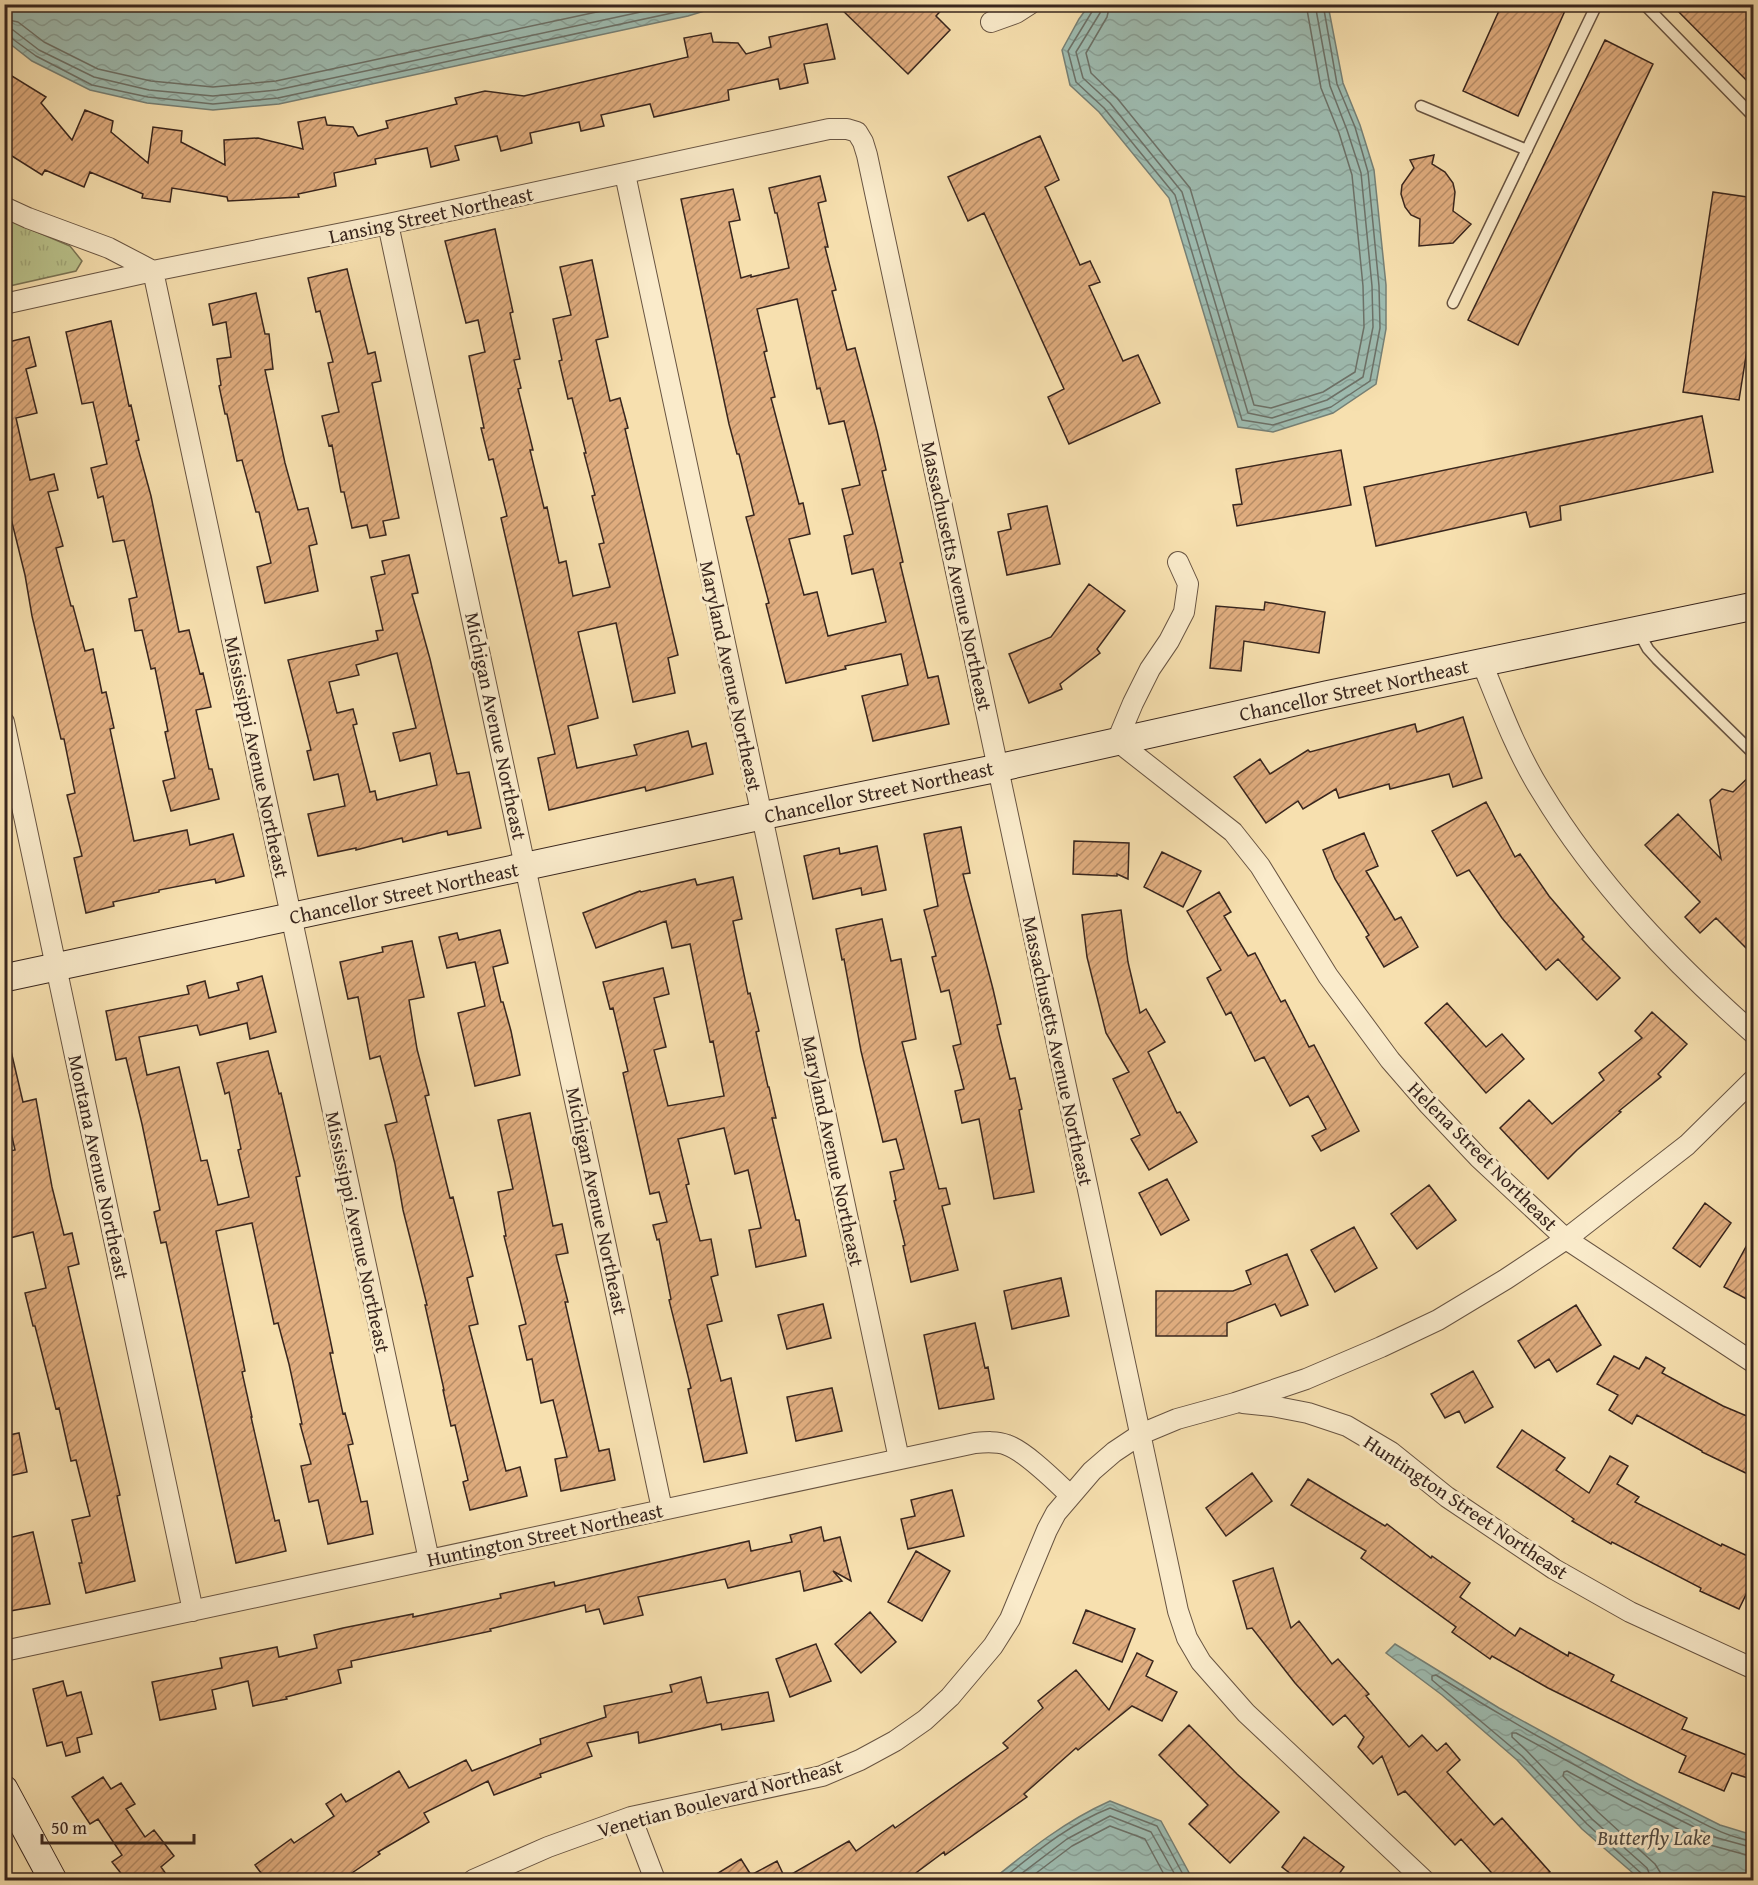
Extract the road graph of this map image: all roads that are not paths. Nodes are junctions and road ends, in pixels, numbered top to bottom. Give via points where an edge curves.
1 (1030, 4) edge
2 (1597, 4) edge
3 (1644, 4) edge
4 (991, 22) dead end
5 (1421, 106) dead end
6 (1754, 117) edge
7 (857, 132) joint
8 (1527, 150) junction
9 (625, 174) junction
10 (4, 207) edge
11 (388, 224) junction
12 (153, 271) junction
13 (1453, 303) dead end
14 (4, 304) edge
15 (1178, 562) dead end
16 (1754, 606) edge
17 (1638, 631) junction
18 (1482, 663) junction
19 (4, 722) edge
20 (1117, 741) junction
21 (1754, 754) edge
22 (998, 768) junction
23 (761, 816) junction
24 (526, 868) junction
25 (290, 916) junction
26 (57, 967) junction
27 (4, 978) edge
28 (1754, 1034) edge
29 (1754, 1079) edge
30 (1566, 1239) junction
31 (1754, 1363) edge
32 (1235, 1403) junction
33 (1141, 1434) junction
34 (899, 1459) junction
35 (1070, 1495) junction
36 (663, 1509) junction
37 (429, 1560) junction
38 (193, 1611) junction
39 (4, 1651) edge
40 (1754, 1669) edge
41 (4, 1789) edge
42 (631, 1817) junction
43 (50, 1877) edge
44 (1422, 1880) edge
45 (473, 1881) edge
46 (655, 1881) edge

1 - 4 street
2 - 8 lane
3 - 6 lane
5 - 8 lane
7 - 9 street, Lansing Street Northeast via 829,129
7 - 22 street, Massachusetts Avenue Northeast via 867,155
8 - 13 lane
9 - 11 street, Lansing Street Northeast
9 - 23 street, Maryland Avenue Northeast
10 - 12 street via 109,248
11 - 12 street, Lansing Street Northeast
11 - 24 street, Michigan Avenue Northeast
12 - 14 street, Lansing Street Northeast
12 - 25 street, Mississippi Avenue Northeast
15 - 20 street via 1188,584 1184,612 1141,686
16 - 17 street, Chancellor Street Northeast
17 - 18 street, Chancellor Street Northeast
17 - 21 lane via 1648,649
18 - 20 street, Chancellor Street Northeast
18 - 28 street via 1510,732 1574,843 1661,946
19 - 26 street, Montana Avenue Northeast
20 - 22 street, Chancellor Street Northeast
20 - 30 street, Helena Street Northeast via 1233,832 1260,866 1328,976 1390,1060 1479,1158
22 - 23 street, Chancellor Street Northeast
22 - 33 street, Massachusetts Avenue Northeast
23 - 24 street, Chancellor Street Northeast
23 - 34 street, Maryland Avenue Northeast
24 - 25 street, Chancellor Street Northeast
24 - 36 street, Michigan Avenue Northeast
25 - 26 street, Chancellor Street Northeast
25 - 37 street, Mississippi Avenue Northeast
26 - 27 street, Chancellor Street Northeast
26 - 38 street, Montana Avenue Northeast
29 - 30 street, Venetian Boulevard Northeast via 1687,1145
30 - 31 street, Helena Street Northeast
30 - 32 street, Venetian Boulevard Northeast via 1438,1320 1306,1379
32 - 33 street, Venetian Boulevard Northeast
32 - 40 street, Huntington Street Northeast via 1290,1410 1347,1426 1391,1452 1447,1497 1554,1569 1630,1612
33 - 35 street, Venetian Boulevard Northeast via 1114,1452
33 - 44 street, Massachusetts Avenue Northeast via 1178,1611 1201,1662 1246,1713
34 - 35 street, Huntington Street Northeast via 995,1442 1022,1454
34 - 36 street, Huntington Street Northeast
35 - 42 street, Venetian Boulevard Northeast via 1047,1530 1010,1620 965,1681 926,1720 860,1760 822,1776
36 - 37 street, Huntington Street Northeast
37 - 38 street, Huntington Street Northeast
38 - 39 street, Huntington Street Northeast
41 - 43 street
42 - 45 street, Venetian Boulevard Northeast via 548,1847
42 - 46 street

